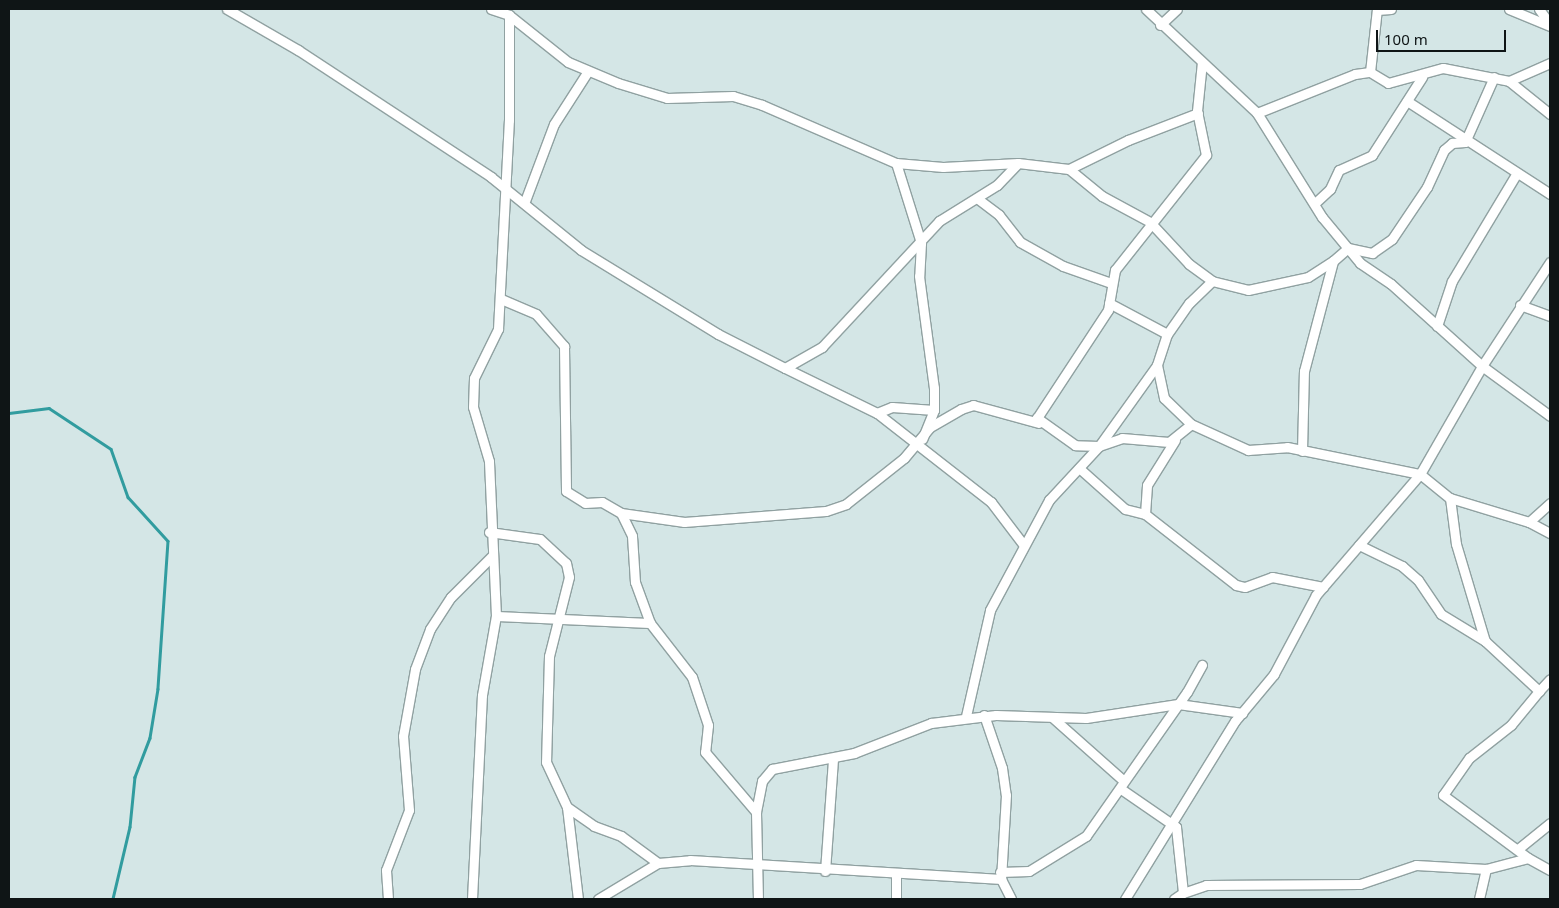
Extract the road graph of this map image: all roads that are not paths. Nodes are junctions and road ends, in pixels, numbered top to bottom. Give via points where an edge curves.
1 (227, 9) edge
2 (491, 9) edge
3 (1146, 9) edge
4 (1177, 9) edge
5 (1391, 9) edge
6 (1509, 9) edge
7 (1539, 9) edge
8 (1548, 9) edge
9 (1377, 10) edge
10 (509, 15) junction
11 (1550, 24) edge
12 (1160, 25) junction
13 (1202, 62) junction
14 (1550, 63) edge
15 (588, 71) junction
16 (1370, 72) junction
17 (1422, 76) junction
18 (1494, 77) junction
19 (1509, 81) junction
20 (1407, 101) junction
21 (1198, 113) junction
22 (1257, 113) junction
23 (1550, 114) edge
24 (1465, 142) junction
25 (896, 163) junction
26 (1018, 163) junction
27 (1069, 169) junction
28 (1517, 174) junction
29 (504, 187) junction
30 (1550, 194) edge
31 (978, 199) junction
32 (525, 201) junction
33 (1315, 203) junction
34 (1150, 222) junction
35 (921, 243) junction
36 (1348, 248) junction
37 (1333, 260) junction
38 (1550, 262) edge
39 (1212, 281) junction
40 (1111, 283) junction
41 (501, 299) junction
42 (1108, 303) junction
43 (1520, 305) junction
44 (1550, 316) edge
45 (1438, 326) junction
46 (1168, 334) junction
47 (1158, 365) junction
48 (1482, 366) junction
49 (785, 368) junction
50 (934, 410) junction
51 (877, 413) junction
52 (1550, 416) edge
53 (1039, 423) junction
54 (1191, 424) junction
55 (1175, 440) junction
56 (919, 442) junction
57 (1099, 446) junction
58 (1302, 451) junction
59 (1079, 468) junction
60 (1420, 474) junction
61 (1450, 498) junction
62 (1550, 503) edge
63 (621, 513) junction
64 (1144, 514) junction
65 (1529, 522) junction
66 (489, 532) junction
67 (1550, 532) edge
68 (1023, 544) junction
69 (1359, 545) junction
70 (492, 556) junction
71 (1323, 587) junction
72 (496, 616) junction
73 (560, 618) junction
74 (650, 623) junction
75 (1485, 641) junction
76 (1202, 665) dead end
77 (1550, 679) edge
78 (1539, 691) junction
79 (1178, 704) junction
80 (1242, 713) junction
81 (984, 715) junction
82 (966, 716) junction
83 (1053, 718) junction
84 (833, 759) junction
85 (1123, 785) junction
86 (568, 807) junction
87 (756, 812) junction
88 (1172, 823) junction
89 (1550, 823) edge
90 (1518, 849) junction
91 (1528, 858) junction
92 (658, 863) junction
93 (757, 866) junction
94 (1486, 869) junction
95 (1550, 870) edge
96 (825, 871) junction
97 (896, 875) junction
98 (1001, 876) junction
99 (1183, 892) junction
100 (388, 899) edge
101 (472, 899) edge
102 (578, 899) edge
103 (598, 899) edge
104 (758, 899) edge
105 (896, 899) edge
106 (1012, 899) edge
107 (1125, 899) edge
108 (1174, 899) edge
109 (1479, 899) edge

1 - 29 street via 298,50
2 - 10 street
3 - 12 street
4 - 12 street
5 - 9 street
6 - 11 street
7 - 11 street
8 - 11 street
9 - 16 street
10 - 15 street via 568,62
10 - 29 street
12 - 13 street
13 - 21 street
13 - 22 street
14 - 19 street
15 - 25 street via 667,98 733,96 762,105
15 - 32 street via 550,133
16 - 17 street via 1388,84
16 - 22 street via 1331,82
17 - 18 street via 1443,68
17 - 20 street
18 - 19 street
18 - 24 street
19 - 23 street
20 - 24 street
20 - 33 street via 1372,155 1339,170 1330,189
21 - 27 street via 1128,140
21 - 34 street via 1206,155
22 - 33 street
24 - 28 street
24 - 36 street via 1452,143 1444,150 1427,187 1386,245 1372,253
25 - 26 street via 943,167
25 - 35 street
26 - 27 street
26 - 31 street
27 - 34 street via 1102,196
28 - 30 street
28 - 45 street via 1452,281
29 - 32 street
29 - 41 street
31 - 35 street via 939,221
31 - 40 street via 999,215 1020,242 1063,266
32 - 49 street via 581,250 718,334
33 - 36 street
34 - 39 street via 1189,264
34 - 40 street via 1115,270
35 - 49 street via 828,342
35 - 50 street via 919,276 930,338
36 - 37 street
36 - 45 street
37 - 39 street via 1308,278 1282,286 1248,290
37 - 58 street via 1304,370
38 - 43 street
39 - 46 street via 1190,303
40 - 42 street
41 - 63 street via 536,314 564,346 566,491 585,503 602,502
41 - 66 street via 498,329 474,378 473,407 488,452
42 - 46 street
42 - 53 street via 1037,414
43 - 44 street
43 - 48 street
45 - 48 street
46 - 47 street
47 - 54 street via 1164,398
47 - 57 street
48 - 52 street
48 - 60 street
49 - 51 street
50 - 51 street via 892,407
50 - 56 street
51 - 56 street
53 - 56 street via 973,405 930,427
53 - 57 street via 1074,445
54 - 55 street
54 - 58 street via 1248,450 1287,447
55 - 57 street via 1122,438
55 - 64 street via 1147,485
56 - 63 street via 846,504 826,511 684,522
56 - 68 street via 991,502
57 - 59 street
58 - 60 street
59 - 64 street via 1125,509
59 - 68 street via 1049,500
60 - 61 street
60 - 69 street
61 - 65 street
61 - 75 street via 1456,544
62 - 65 street
63 - 74 street via 632,536 635,582
64 - 71 street via 1236,585 1245,587 1272,577
65 - 67 street
66 - 70 street
66 - 73 street via 527,534 557,550 569,577
68 - 82 street via 990,610
69 - 71 street
69 - 75 street via 1402,566 1418,580 1441,614
70 - 72 street
70 - 100 street via 450,597 430,629 415,669 403,736 409,810 386,870
71 - 80 street via 1274,674
72 - 73 street
72 - 101 street via 482,695
73 - 74 street
73 - 86 street via 549,656 546,762
74 - 87 street via 692,677 708,725 704,744 711,764
75 - 78 street
76 - 79 street
77 - 78 street
78 - 90 street via 1511,725 1469,758 1443,795
79 - 80 street
79 - 83 street via 1118,715
79 - 85 street
80 - 88 street
81 - 82 street
81 - 83 street
81 - 98 street via 1006,795
82 - 84 street via 931,723
83 - 85 street
84 - 87 street via 772,769 762,782
84 - 96 street
85 - 88 street
85 - 98 street via 1075,845 1029,871
86 - 92 street via 594,826 621,836
86 - 102 street
87 - 93 street
88 - 99 street via 1177,830
88 - 107 street
89 - 90 street
90 - 91 street
91 - 94 street
91 - 95 street
92 - 93 street via 690,860
92 - 103 street
93 - 96 street
93 - 104 street
94 - 99 street via 1416,865 1360,884 1206,886
94 - 109 street
96 - 97 street
97 - 98 street
97 - 105 street
98 - 106 street
99 - 108 street

